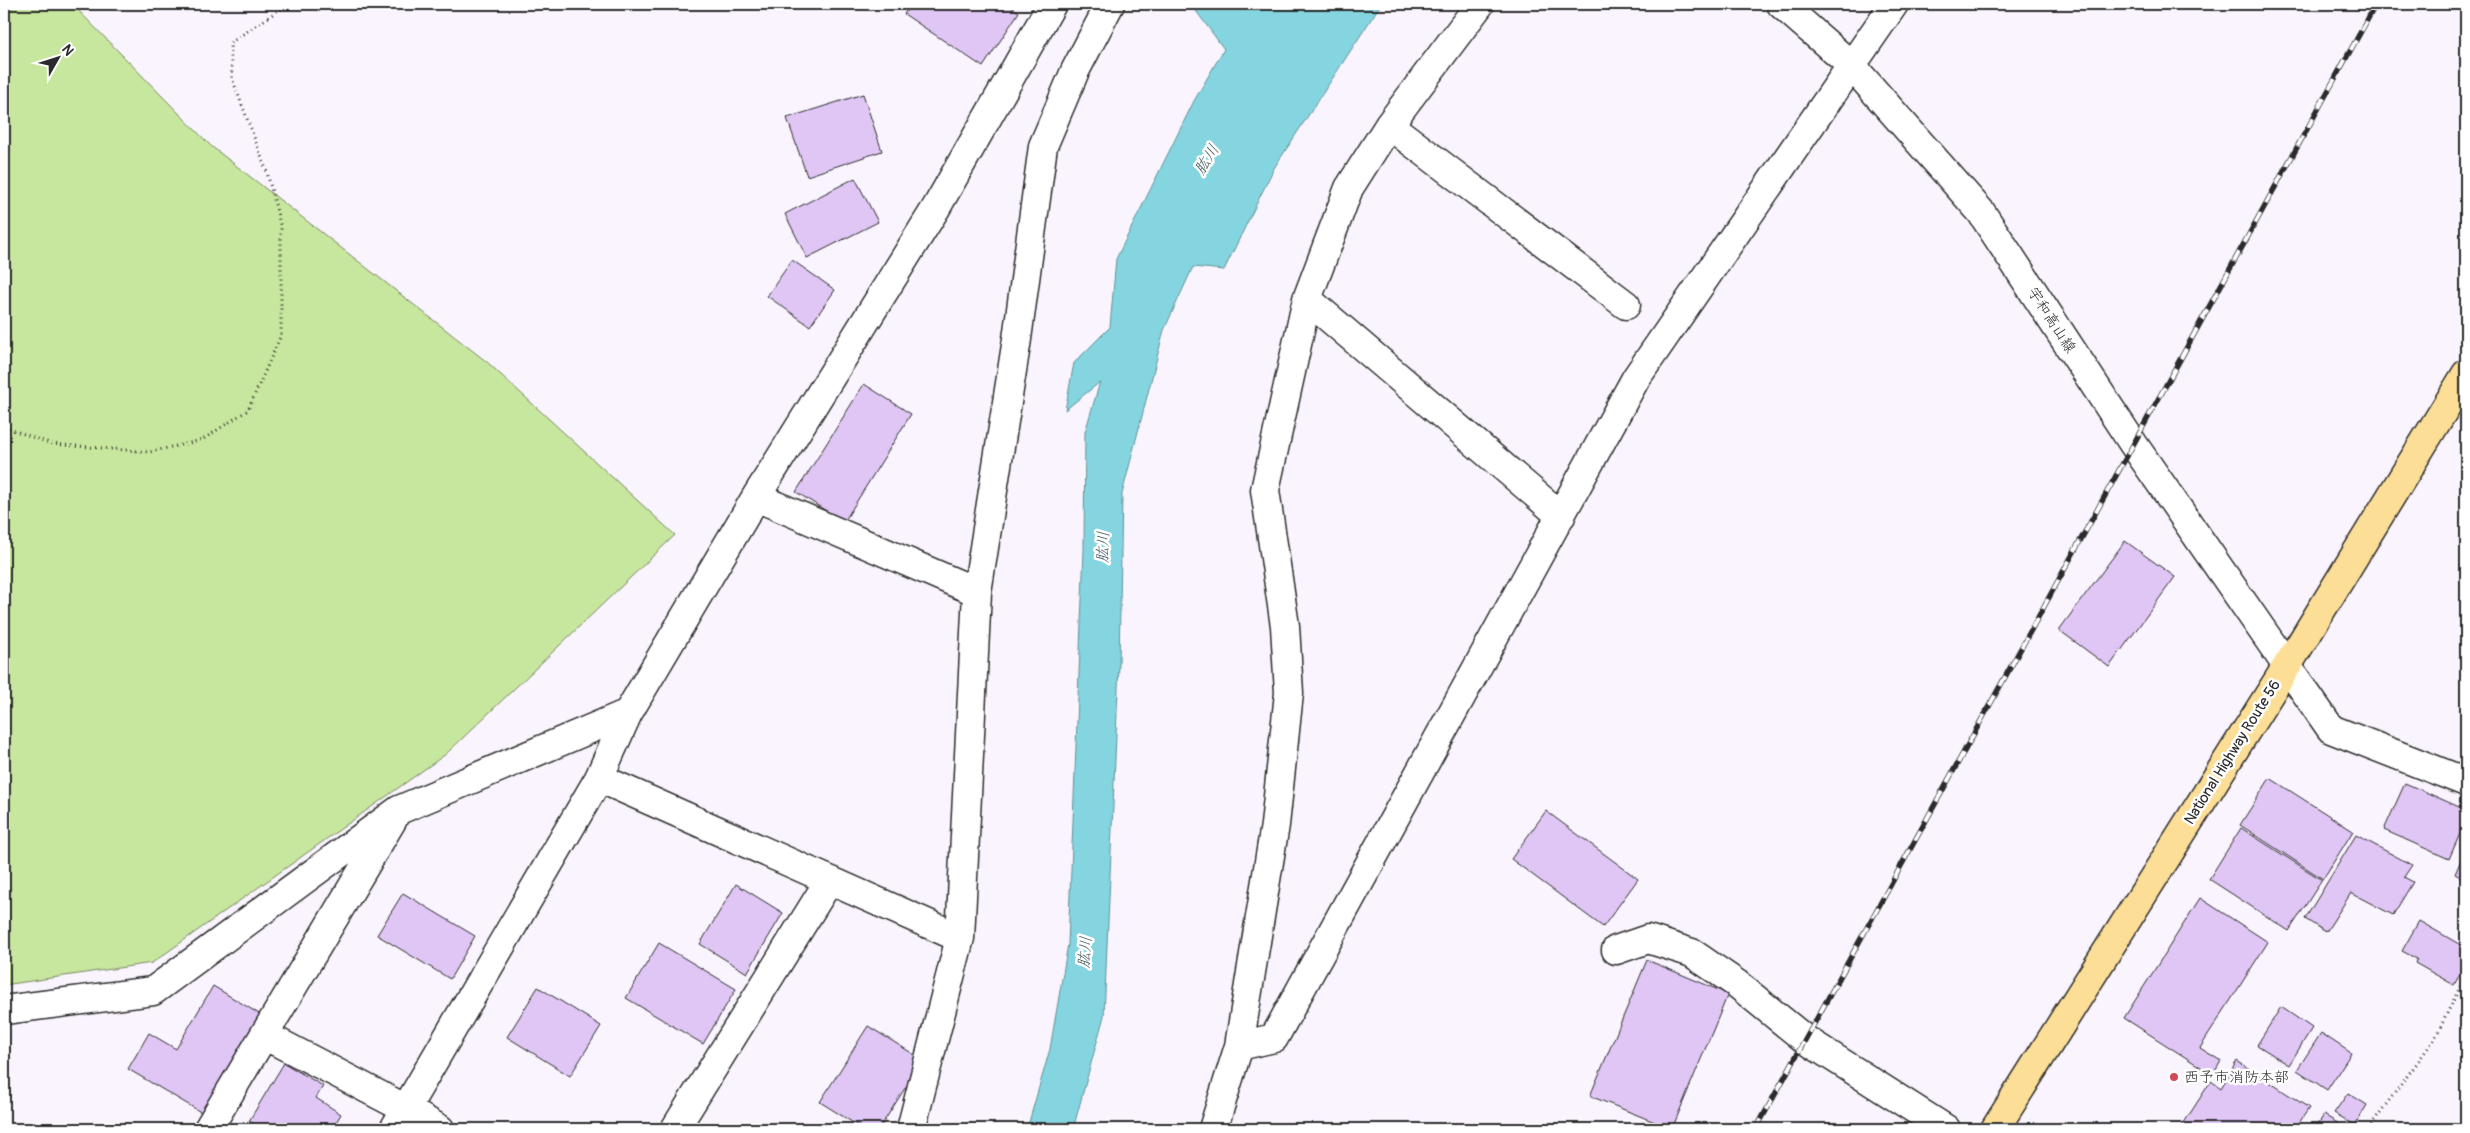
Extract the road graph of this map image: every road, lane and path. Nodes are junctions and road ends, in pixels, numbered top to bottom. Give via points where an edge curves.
1 (288, 4) edge
2 (1052, 4) edge
3 (1110, 4) edge
4 (1480, 4) edge
5 (1781, 4) edge
6 (1894, 4) edge
7 (1852, 66) junction
8 (1389, 126) junction
9 (1307, 299) junction
10 (1626, 305) dead end
11 (2466, 374) edge
12 (4, 427) edge
13 (756, 497) junction
14 (1561, 516) junction
15 (977, 592) junction
16 (2286, 666) junction
17 (628, 713) junction
18 (599, 778) junction
19 (2466, 782) edge
20 (399, 810) junction
21 (828, 881) junction
22 (960, 938) junction
23 (1616, 950) dead end
24 (2466, 975) edge
25 (4, 1010) edge
26 (264, 1036) junction
27 (1239, 1046) junction
28 (400, 1119) edge
29 (208, 1129) edge
30 (440, 1129) edge
31 (675, 1129) edge
32 (911, 1129) edge
33 (1212, 1129) edge
34 (1946, 1129) edge
35 (1995, 1129) edge
36 (2368, 1129) edge

1 - 12 path via 230,43 232,78 267,172 282,228 281,335 248,410 202,440 150,452 52,444
2 - 13 street via 936,208
3 - 15 street via 1075,71 1043,146 1017,339
4 - 8 street
5 - 7 street, 宇和高山線
6 - 7 street
7 - 14 street via 1636,378
7 - 16 street, 宇和高山線 via 1981,212 2134,445
8 - 9 street via 1348,188
8 - 10 street
9 - 14 street
9 - 27 street via 1265,490 1285,626 1289,693 1275,825
11 - 16 highway, National Highway Route 56
13 - 15 street
13 - 17 street
14 - 27 street via 1274,1038
15 - 22 street
16 - 19 street, 宇和高山線 via 2331,729
16 - 35 highway, National Highway Route 56
17 - 18 street
17 - 20 street
18 - 21 street
18 - 28 street
20 - 25 street via 153,991
20 - 26 street
21 - 22 street
21 - 31 street
22 - 32 street
23 - 34 street via 1648,939 1692,953 1737,984 1806,1040
24 - 36 path via 2434,1040
26 - 28 street
26 - 29 street
27 - 33 street
28 - 30 street

